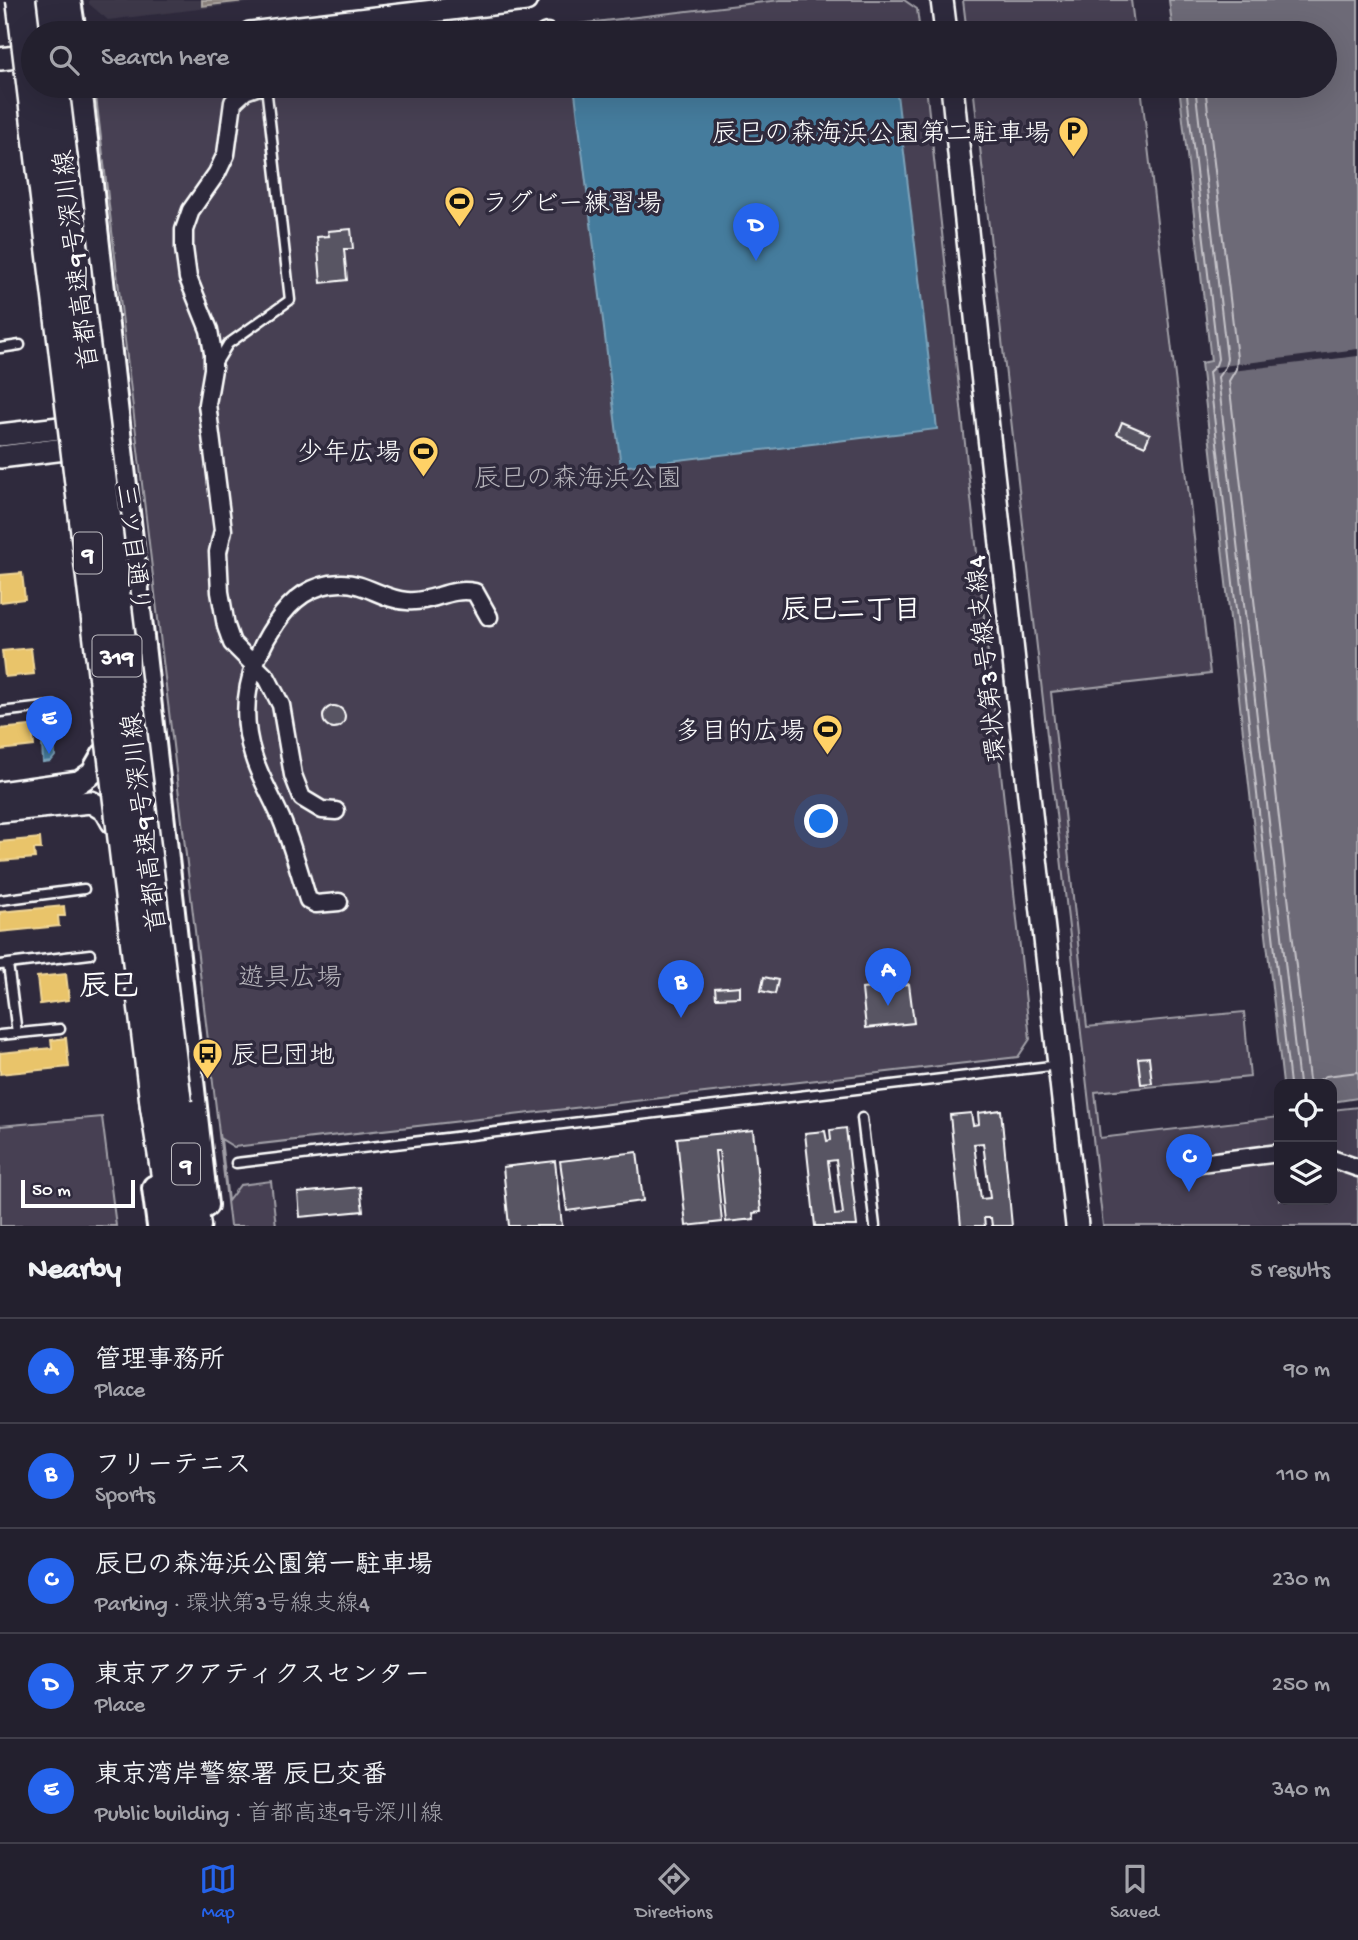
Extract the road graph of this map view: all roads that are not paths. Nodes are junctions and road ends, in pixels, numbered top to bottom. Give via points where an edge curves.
1 (7, 0) edge
2 (22, 0) edge
3 (44, 0) edge
4 (68, 0) edge
5 (526, 0) edge
6 (942, 0) edge
7 (25, 21) edge
8 (32, 21) edge
9 (47, 21) edge
10 (71, 21) edge
11 (355, 21) edge
12 (945, 21) edge
13 (19, 57) edge
14 (24, 98) edge
15 (34, 98) edge
16 (50, 98) edge
17 (55, 98) edge
18 (80, 98) edge
19 (237, 98) edge
20 (268, 98) edge
21 (953, 98) edge
22 (20, 345) dead end
23 (0, 348) edge
24 (213, 369) junction
25 (118, 432) junction
26 (0, 435) edge
27 (91, 435) junction
28 (66, 438) junction
29 (0, 457) edge
30 (489, 617) dead end
31 (254, 663) junction
32 (0, 705) edge
33 (54, 706) dead end
34 (0, 712) edge
35 (103, 754) junction
36 (0, 793) edge
37 (0, 811) edge
38 (336, 811) dead end
39 (112, 822) junction
40 (84, 890) dead end
41 (0, 900) edge
42 (339, 902) dead end
43 (90, 954) dead end
44 (4, 965) edge
45 (60, 1029) dead end
46 (17, 1033) junction
47 (0, 1035) edge
48 (1059, 1065) junction
49 (862, 1118) dead end
50 (1274, 1154) edge
51 (1337, 1161) edge
52 (236, 1163) dead end
53 (1200, 1163) dead end
54 (1358, 1168) edge
55 (160, 1226) edge
56 (172, 1226) edge
57 (188, 1226) edge
58 (196, 1226) edge
59 (208, 1226) edge
60 (875, 1226) edge
61 (1077, 1226) edge

1 - 13 main road
2 - 7 highway, 首都高速9号深川線 / 9, bridge
2 - 8 main road
3 - 9 highway
4 - 10 main road
5 - 11 street
6 - 12 street
14 - 28 main road
15 - 56 highway, 首都高速9号深川線 / 9, bridge
16 - 27 main road, 三ツ目通り / 319
17 - 58 highway, 首都高速9号深川線 / 9, bridge via 175,1089
18 - 25 main road, 三ツ目通り / 319
19 - 24 street via 226,155 191,210 184,230 188,278 209,330
20 - 24 lane via 290,300 228,344
21 - 48 street, 環状第3号線支線4
22 - 23 lane
24 - 31 street via 207,404 223,530 218,552 220,592 232,643
25 - 27 street
25 - 59 main road, 三ツ目通り / 319
26 - 28 street
27 - 28 street
27 - 57 main road, 三ツ目通り / 319
28 - 29 street
28 - 35 main road
30 - 31 street via 475,592 460,590 408,601 343,583 323,586 300,594 283,612
31 - 38 street via 281,705 293,775 302,798 322,810
31 - 42 street via 246,709 253,755 284,823 308,900
32 - 34 lane
33 - 34 lane
35 - 36 street via 92,773 79,782
35 - 39 main road
37 - 39 street via 91,802 106,811
39 - 55 main road
40 - 41 lane
43 - 44 lane
44 - 46 lane
45 - 46 lane
46 - 47 lane
48 - 52 lane
48 - 61 street, 環状第3号線支線4
49 - 60 lane
50 - 53 street
51 - 54 street

